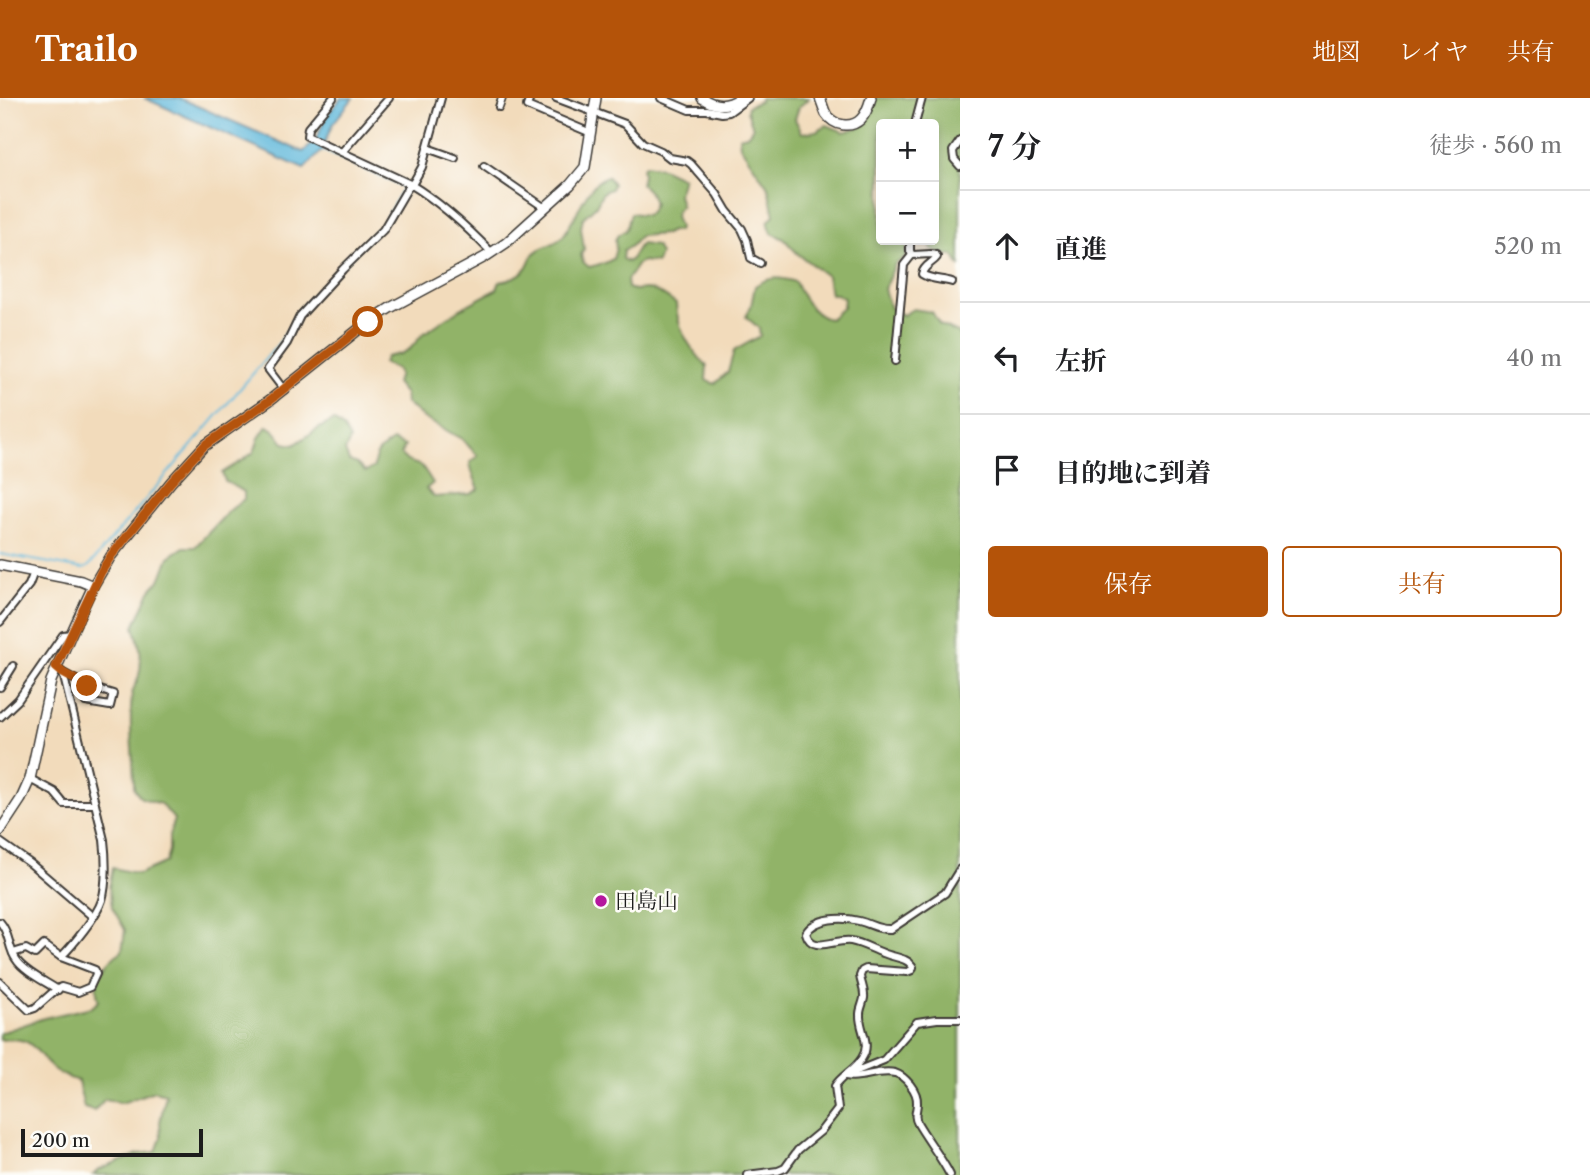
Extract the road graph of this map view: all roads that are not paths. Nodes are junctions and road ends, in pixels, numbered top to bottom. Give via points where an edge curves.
1 (333, 98) edge
2 (389, 98) edge
3 (441, 98) edge
4 (502, 98) edge
5 (530, 98) edge
6 (556, 98) edge
7 (596, 98) edge
8 (661, 98) edge
9 (702, 98) edge
10 (740, 98) edge
11 (748, 98) edge
12 (820, 98) edge
13 (871, 98) edge
14 (922, 98) edge
15 (499, 107) dead end
16 (593, 112) junction
17 (916, 119) edge
18 (591, 133) junction
19 (960, 141) edge
20 (427, 148) junction
21 (342, 152) junction
22 (454, 158) dead end
23 (484, 166) dead end
24 (960, 166) edge
25 (410, 184) junction
26 (545, 208) junction
27 (910, 245) edge
28 (492, 253) junction
29 (912, 255) junction
30 (760, 263) dead end
31 (952, 282) dead end
32 (895, 361) dead end
33 (284, 390) junction
34 (0, 565) edge
35 (34, 572) junction
36 (93, 586) junction
37 (0, 622) edge
38 (71, 634) junction
39 (13, 666) dead end
40 (60, 670) junction
41 (87, 686) junction
42 (0, 687) edge
43 (0, 717) edge
44 (30, 779) junction
45 (95, 804) junction
46 (0, 831) edge
47 (0, 842) edge
48 (960, 869) edge
49 (93, 917) junction
50 (0, 922) edge
51 (13, 953) junction
52 (61, 957) junction
53 (0, 982) edge
54 (58, 990) junction
55 (960, 1018) edge
56 (845, 1076) junction
57 (747, 1175) edge
58 (950, 1175) edge

1 - 21 street via 308,128 307,136
2 - 21 street
3 - 20 street
4 - 15 street
5 - 18 street via 527,107
6 - 16 street
7 - 16 street
8 - 11 street via 689,110 722,113
9 - 10 street via 722,106
12 - 13 street via 826,114 842,125 861,119
14 - 17 street
16 - 18 street
16 - 30 street via 625,124 643,144 691,164 718,194 747,240 751,258
18 - 26 street via 585,167
19 - 24 street via 953,152
20 - 22 street
20 - 25 street via 422,167
21 - 25 street
23 - 26 street
25 - 28 street
25 - 33 street via 383,230 300,316 268,369
26 - 28 street
27 - 29 street
28 - 33 street via 368,322
29 - 31 street via 936,256 922,274
29 - 32 street via 904,265
33 - 36 street via 204,446 111,556
34 - 35 street
35 - 36 street
35 - 37 street
36 - 38 street
38 - 40 street
38 - 43 street via 63,635 18,700
39 - 42 street
40 - 41 street
40 - 44 street via 48,695
40 - 45 street
41 - 41 street via 86,702 110,706 113,694
44 - 45 street via 54,792 64,804
44 - 46 street
45 - 49 street via 105,852 103,896
47 - 49 street
48 - 56 street via 945,894 891,929 839,919 820,922 806,933 814,943 850,941 914,967 908,972 862,971 860,1015 865,1054
49 - 52 street
50 - 51 street
51 - 52 street via 26,949 35,954 44,945
51 - 54 street via 23,967
52 - 54 street via 96,974 90,987 78,992
53 - 54 street via 29,1010
55 - 56 street via 917,1022 884,1060
56 - 57 street via 835,1086 835,1114 785,1168
56 - 58 street via 880,1072 903,1077 916,1098 918,1124

